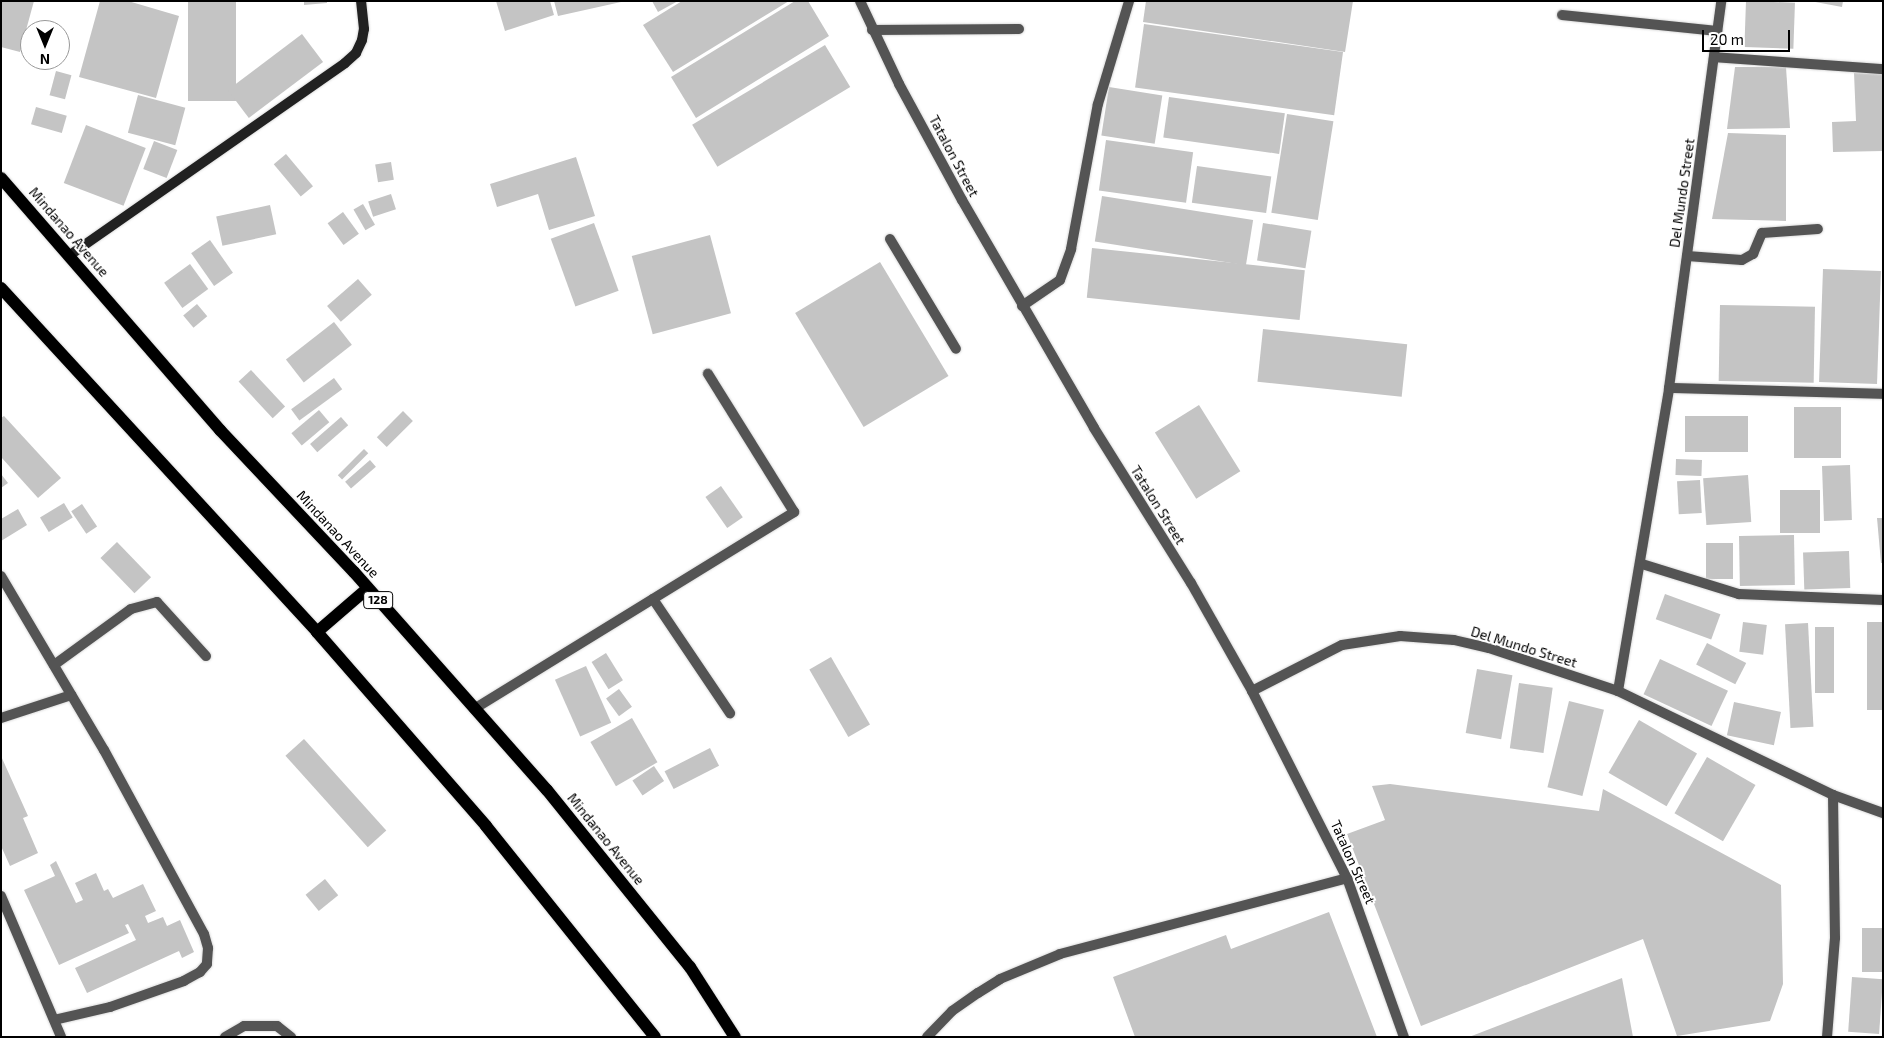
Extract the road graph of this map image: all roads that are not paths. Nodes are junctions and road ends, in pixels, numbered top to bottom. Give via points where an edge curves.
1 (361, 1) edge
2 (860, 1) edge
3 (1129, 1) edge
4 (1721, 1) edge
5 (1562, 14) dead end
6 (1019, 29) dead end
7 (872, 30) junction
8 (1717, 31) junction
9 (1714, 57) junction
10 (1883, 68) edge
11 (1, 178) edge
12 (1818, 229) dead end
13 (890, 239) dead end
14 (70, 255) junction
15 (1687, 256) junction
16 (1, 288) edge
17 (1022, 306) junction
18 (956, 349) dead end
19 (708, 374) dead end
20 (1669, 388) junction
21 (1883, 394) edge
22 (1642, 564) junction
23 (1, 576) edge
24 (368, 588) junction
25 (653, 599) junction
26 (1883, 600) edge
27 (317, 632) junction
28 (206, 656) dead end
29 (54, 665) junction
30 (1252, 691) junction
31 (1618, 691) junction
32 (71, 695) junction
33 (474, 709) junction
34 (730, 713) dead end
35 (1, 718) edge
36 (1834, 795) junction
37 (1883, 813) edge
38 (1347, 878) junction
39 (1, 896) edge
40 (54, 1020) junction
41 (61, 1037) edge
42 (224, 1037) edge
43 (291, 1037) edge
44 (655, 1037) edge
45 (735, 1037) edge
46 (927, 1037) edge
47 (1404, 1037) edge
48 (1827, 1037) edge

1 - 14 main road via 362,40 356,53 345,63
2 - 7 street, Tatalon Street
3 - 17 street via 1098,104 1071,249 1063,272 1060,280
4 - 8 street, Del Mundo Street
5 - 8 street
6 - 7 street
7 - 17 street, Tatalon Street
8 - 9 street, Del Mundo Street
9 - 10 street
9 - 15 street, Del Mundo Street
11 - 14 main road, Mindanao Avenue / 128
12 - 15 street via 1762,233 1753,254 1742,260
13 - 18 street
14 - 24 main road, Mindanao Avenue / 128 via 220,430
15 - 20 street, Del Mundo Street
16 - 27 main road
17 - 30 street, Tatalon Street via 1191,583
19 - 25 street via 794,512
20 - 21 street
20 - 22 street, Del Mundo Street
22 - 26 street via 1739,594
22 - 31 street, Del Mundo Street
23 - 29 street
24 - 27 main road
24 - 33 main road, Mindanao Avenue / 128
25 - 33 street
25 - 34 street
27 - 44 main road via 486,826
28 - 29 street via 157,602 130,609
29 - 32 street
30 - 31 street, Del Mundo Street via 1342,646 1400,636 1454,640 1489,648
30 - 38 street, Tatalon Street
31 - 36 street, Del Mundo Street
32 - 35 street
32 - 40 street via 154,840 204,934 208,948 207,964 184,981 110,1007
33 - 45 main road, Mindanao Avenue / 128 via 547,790 690,966
36 - 37 street, Del Mundo Street
36 - 48 street via 1835,938
38 - 46 street via 1060,954 1000,979 952,1011
38 - 47 street, Tatalon Street
39 - 40 street
40 - 41 street
42 - 43 street via 244,1026 277,1026

